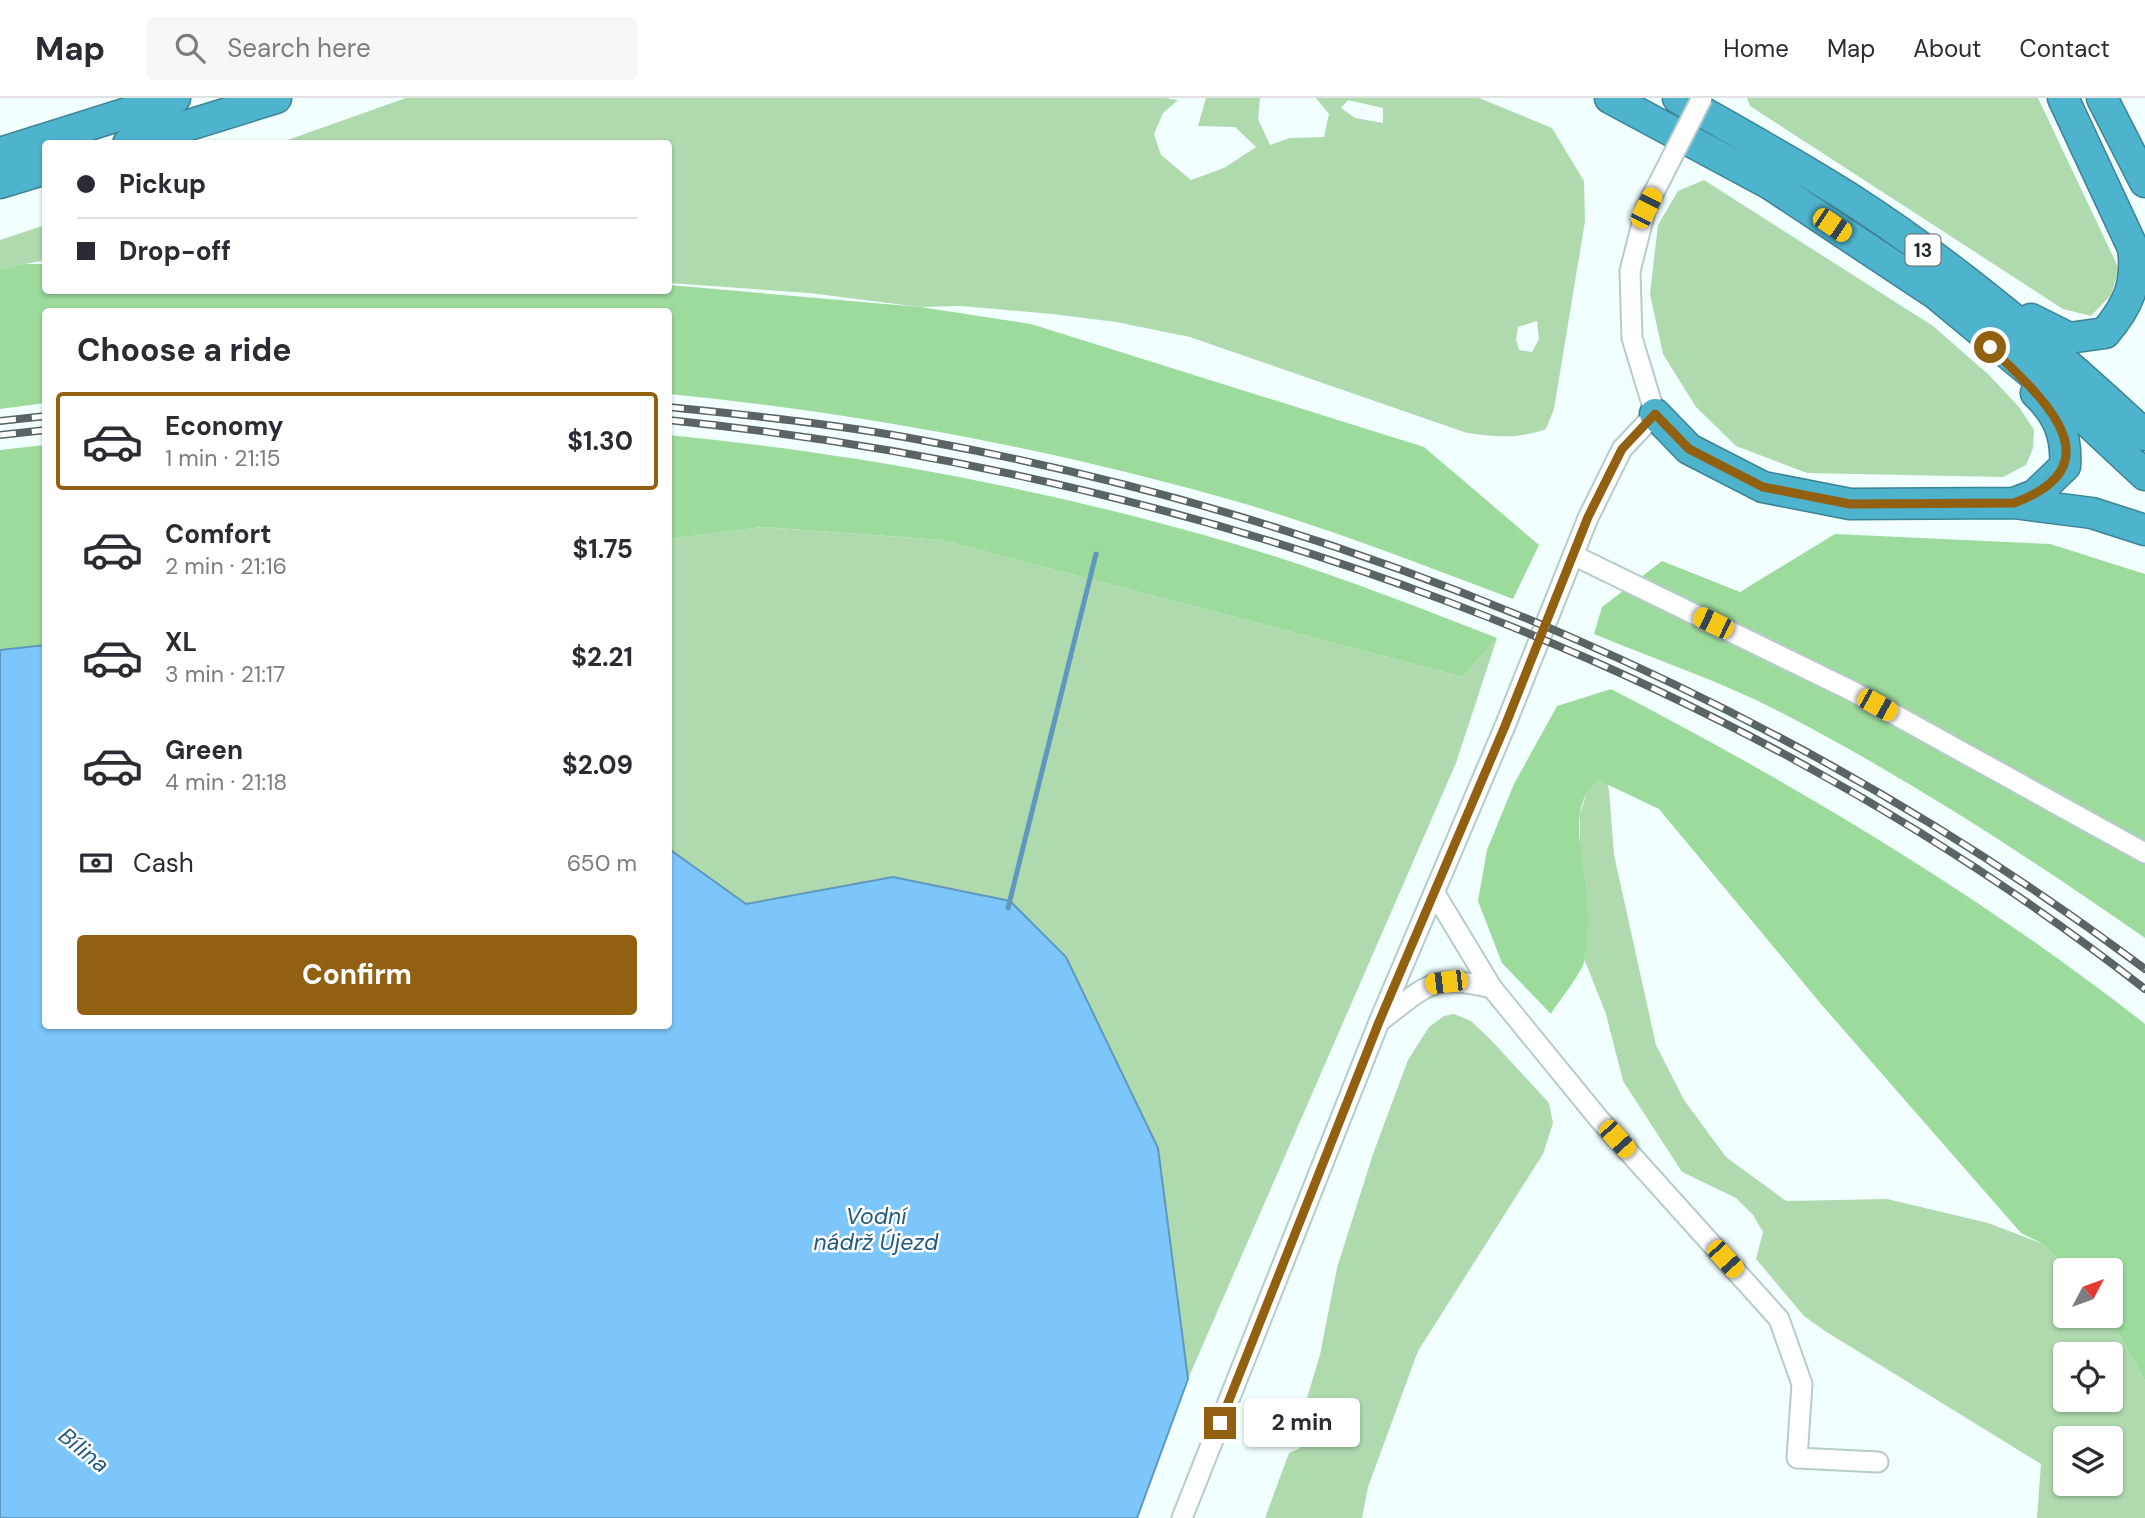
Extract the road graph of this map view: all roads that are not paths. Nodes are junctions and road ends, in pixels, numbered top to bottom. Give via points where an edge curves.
1 (175, 98) edge
2 (276, 98) edge
3 (1610, 98) edge
4 (1678, 98) edge
5 (1702, 98) edge
6 (2063, 98) edge
7 (2102, 98) edge
8 (141, 140) edge
9 (0, 153) edge
10 (42, 170) edge
11 (2145, 182) edge
12 (0, 183) edge
13 (1942, 281) junction
14 (1655, 414) junction
15 (2145, 435) edge
16 (2145, 475) edge
17 (2014, 503) junction
18 (2145, 530) edge
19 (1573, 555) junction
20 (2145, 853) edge
21 (1434, 892) junction
22 (1492, 988) junction
23 (1379, 1022) junction
24 (1878, 1462) dead end
25 (1182, 1518) edge

1 - 9 highway
2 - 8 highway
3 - 13 highway, 13
4 - 13 highway, 13 via 1849,198
5 - 14 street, bridge via 1646,208 1630,271 1632,338
6 - 13 highway via 2133,248 2136,272 2130,299 2118,318 2105,333 2069,338
7 - 11 highway
10 - 12 highway
13 - 15 highway, 13 via 2084,378
13 - 16 highway, 13
13 - 17 highway via 2063,428 2065,466 2035,495
14 - 17 highway via 1689,449 1763,487 1850,504
14 - 19 street via 1622,449
17 - 18 highway via 2092,513
19 - 20 street via 1853,691
19 - 21 street
21 - 22 street
21 - 23 street
22 - 23 street via 1461,980 1431,983
22 - 24 street via 1600,1119 1779,1319 1802,1384 1797,1458
23 - 25 street

